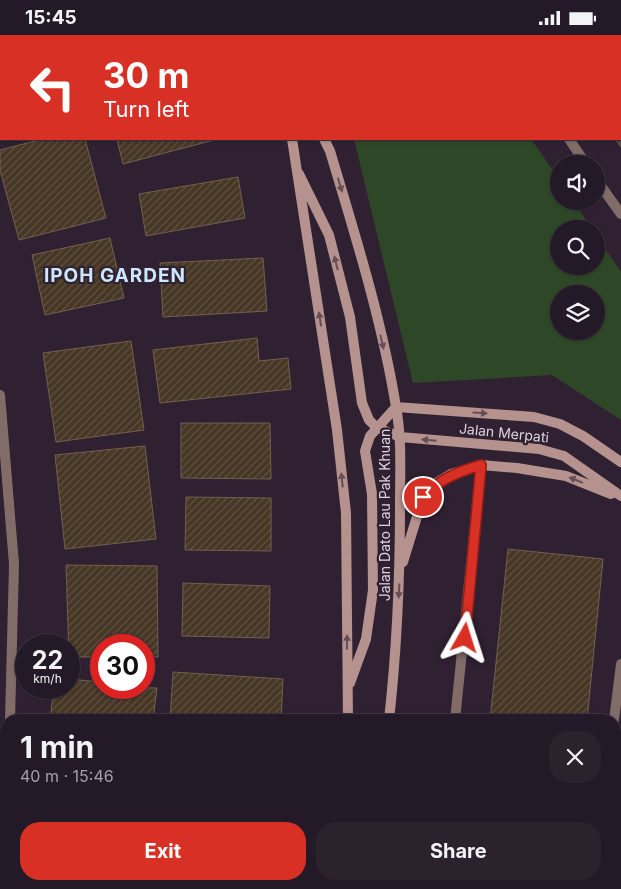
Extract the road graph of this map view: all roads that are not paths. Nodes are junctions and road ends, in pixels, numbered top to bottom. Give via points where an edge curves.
1 (292, 140) edge
2 (324, 140) edge
3 (570, 140) edge
4 (580, 155) edge
5 (294, 165) junction
6 (605, 192) edge
7 (621, 214) edge
8 (0, 395) edge
9 (396, 407) junction
10 (376, 427) junction
11 (400, 437) junction
12 (621, 462) edge
13 (481, 465) junction
14 (621, 497) edge
15 (400, 569) junction
16 (621, 664) edge
17 (347, 691) junction
18 (10, 714) edge
19 (348, 714) edge
20 (390, 714) edge
21 (456, 714) edge
22 (615, 714) edge

1 - 5 main road
2 -> 9 main road, Jalan Dato Lau Pak Khuan via 367,274
3 - 4 street
10 -> 5 main road via 369,420 362,403 350,317 329,235
17 -> 5 main road via 346,513 335,420
6 - 7 street
8 - 18 street via 14,564
9 - 10 main road
9 - 11 main road, Jalan Dato Lau Pak Khuan
9 -> 12 main road via 534,417 560,424
10 - 11 main road, Jalan Merpati
10 - 17 main road via 365,451 372,494 373,590 366,639
14 -> 11 main road, Jalan Merpati via 554,452
11 - 15 main road, Jalan Dato Lau Pak Khuan
14 -> 13 main road via 566,475
13 - 15 main road via 451,474 436,483 423,497
13 - 21 street
15 -> 20 main road, Jalan Dato Lau Pak Khuan
16 - 22 street
17 - 19 main road

